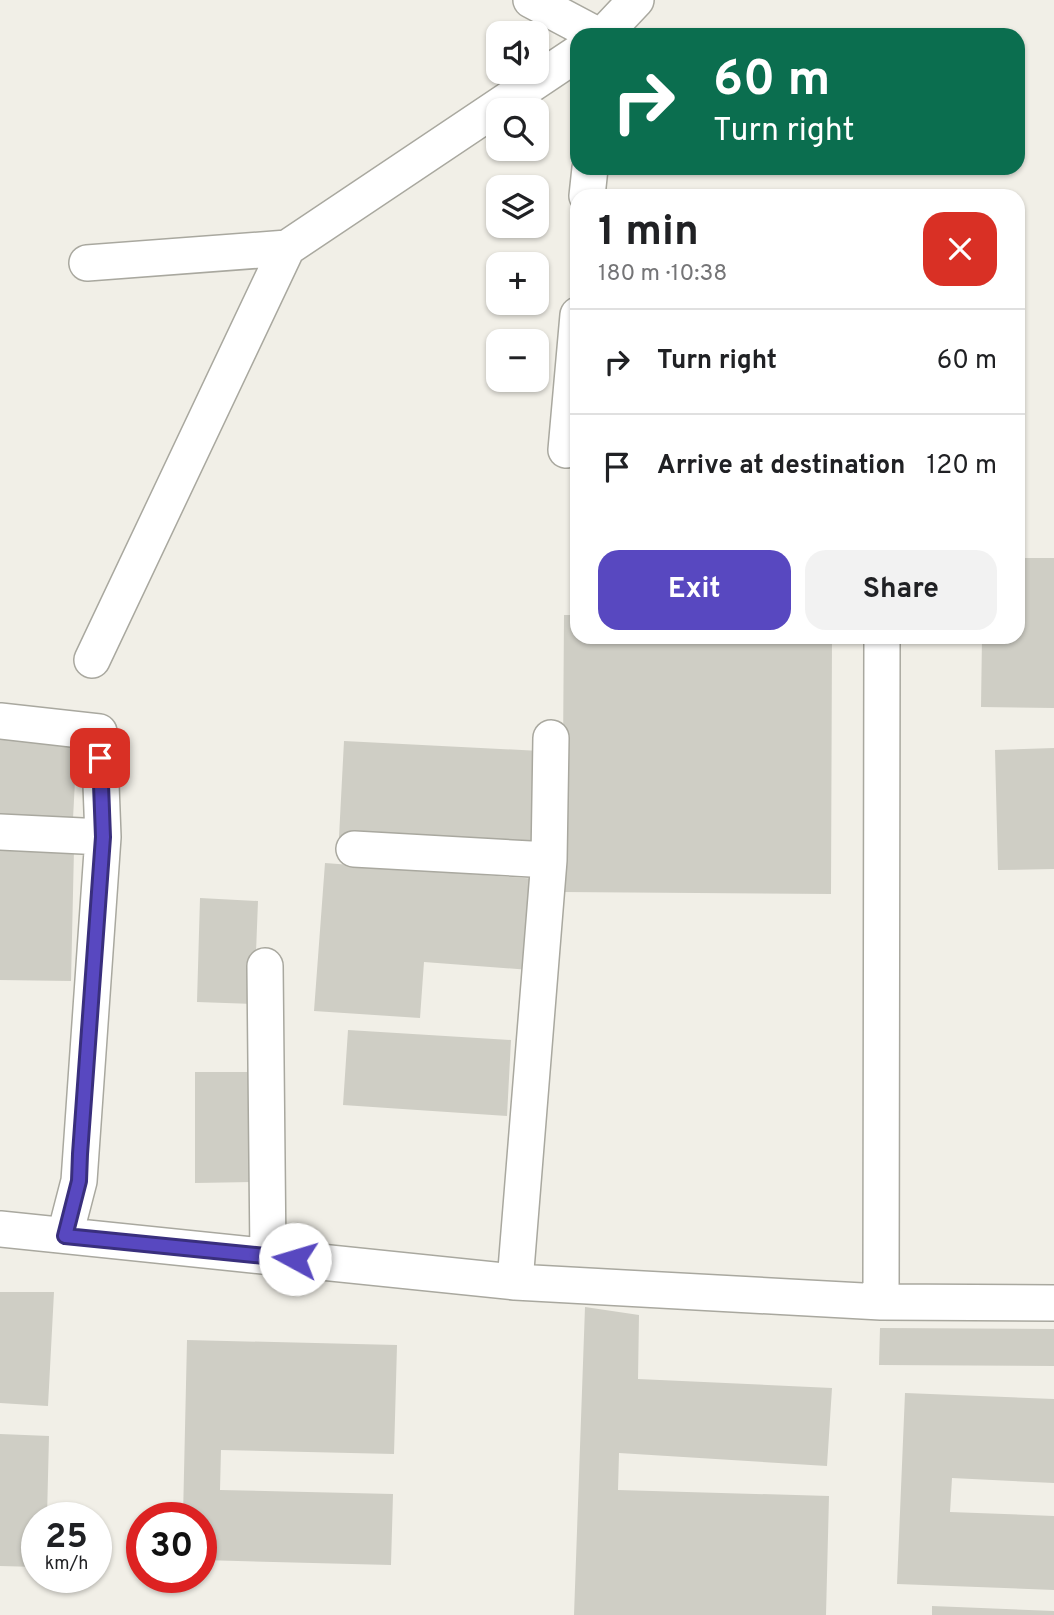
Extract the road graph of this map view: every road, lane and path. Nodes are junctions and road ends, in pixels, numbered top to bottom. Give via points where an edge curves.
1 (531, 0) edge
2 (636, 0) edge
3 (584, 28) edge
4 (610, 28) edge
5 (570, 58) edge
6 (287, 248) junction
7 (87, 263) dead end
8 (570, 405) edge
9 (566, 450) dead end
10 (883, 644) edge
11 (92, 660) dead end
12 (0, 721) edge
13 (551, 738) dead end
14 (0, 832) edge
15 (103, 837) junction
16 (354, 849) dead end
17 (549, 860) junction
18 (265, 966) dead end
19 (0, 1229) edge
20 (65, 1236) junction
21 (268, 1256) junction
22 (515, 1282) junction
23 (881, 1302) junction
24 (1054, 1303) edge

1 - 3 street
2 - 4 street
5 - 6 street
6 - 7 street
6 - 11 street
8 - 9 street
10 - 23 street
12 - 15 street via 99,732
13 - 17 street
14 - 15 street
15 - 20 street via 79,1181
16 - 17 street
17 - 22 street
18 - 21 street
19 - 20 street
20 - 21 street
21 - 22 street
22 - 23 street
23 - 24 street

